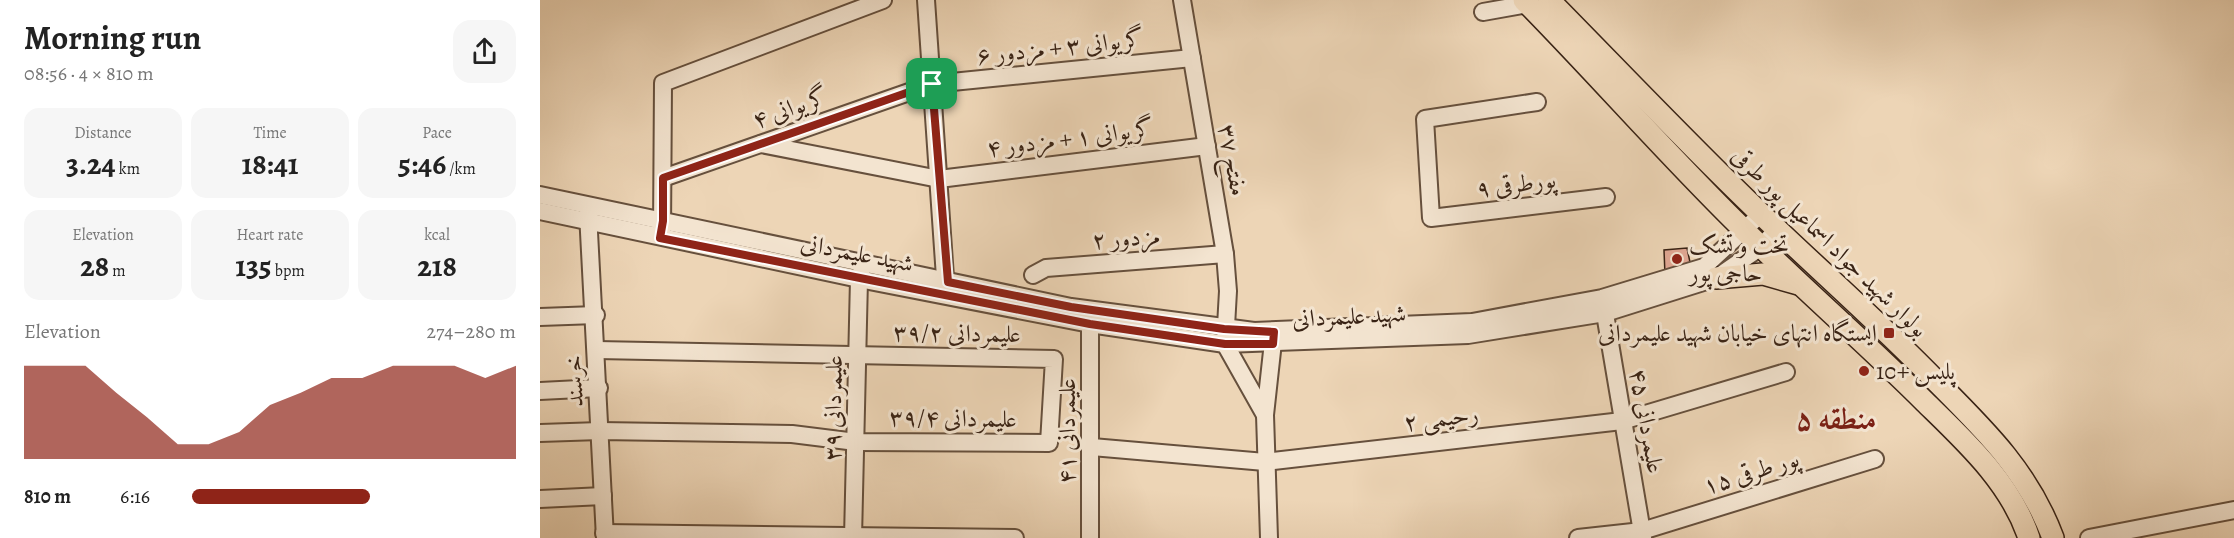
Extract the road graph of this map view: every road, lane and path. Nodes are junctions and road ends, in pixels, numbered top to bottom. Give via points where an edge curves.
1 (883, 0) edge
2 (926, 0) edge
3 (1182, 0) edge
4 (1549, 0) edge
5 (1526, 2) edge
6 (1483, 12) dead end
7 (1192, 58) junction
8 (932, 84) junction
9 (1537, 102) dead end
10 (760, 144) junction
11 (1207, 146) junction
12 (663, 178) junction
13 (939, 179) junction
14 (540, 195) edge
15 (1606, 197) dead end
16 (540, 211) edge
17 (588, 214) junction
18 (1761, 214) junction
19 (1777, 228) junction
20 (662, 230) junction
21 (1745, 231) junction
22 (1761, 247) junction
23 (1225, 254) junction
24 (861, 272) junction
25 (1033, 275) dead end
26 (1716, 278) junction
27 (1805, 286) junction
28 (947, 289) junction
29 (1603, 305) junction
30 (596, 315) junction
31 (540, 317) edge
32 (1092, 317) junction
33 (1224, 337) junction
34 (1274, 338) junction
35 (597, 350) junction
36 (858, 355) junction
37 (1786, 372) dead end
38 (598, 388) junction
39 (540, 391) edge
40 (1265, 415) junction
41 (1622, 421) junction
42 (600, 431) junction
43 (540, 433) edge
44 (856, 441) junction
45 (1049, 443) joint
46 (1092, 447) junction
47 (1875, 459) dead end
48 (1265, 462) junction
49 (603, 496) junction
50 (540, 499) edge
51 (2234, 510) edge
52 (1642, 535) edge
53 (604, 536) edge
54 (854, 536) edge
55 (1015, 538) edge
56 (1090, 538) edge
57 (1269, 538) edge
58 (1578, 538) edge
59 (2029, 538) edge
60 (2053, 538) edge
61 (2089, 538) edge

1 - 12 street via 663,83
2 - 8 street
3 - 7 street, مفتح ۳۷
4 - 18 main road, بولوار شهید جواد اسماعیل پور طرقی
5 - 6 street
5 - 21 main road, بولوار شهید جواد اسماعیل پور طرقی
7 - 8 street, گریوانی ۳ + مزدور ۶
7 - 11 street, مفتح ۳۷
8 - 10 street, گریوانی ۴
8 - 13 street
9 - 15 street, پورطرقی ۹ via 1425,119 1431,218
10 - 12 street, گریوانی ۴
10 - 13 street, گریوانی ۱ + مزدور ۴
11 - 13 street, گریوانی ۱ + مزدور ۴
11 - 23 street, مفتح ۳۷
12 - 20 street
13 - 28 street
14 - 17 street, شهید علیمردانی
16 - 17 street, شهید علیمردانی
17 - 20 street, شهید علیمردانی
17 - 30 street, خرسند
18 - 19 main road, بولوار شهید جواد اسماعیل پور طرقی
18 - 21 street, شهید علیمردانی
19 - 22 street, شهید علیمردانی
19 - 60 main road, بولوار شهید جواد اسماعیل پور طرقی via 1979,424 2018,469 2042,507
20 - 24 street, شهید علیمردانی
21 - 22 main road, بولوار شهید جواد اسماعیل پور طرقی
21 - 29 street, شهید علیمردانی via 1704,267
22 - 26 street, شهید علیمردانی
22 - 27 main road, بولوار شهید جواد اسماعیل پور طرقی
23 - 25 street, مزدور ۲ via 1046,268
23 - 33 street, مفتح ۳۷ via 1228,291
24 - 28 street, شهید علیمردانی
24 - 36 street, علیمردانی ۳۹
26 - 27 main road via 1763,274
26 - 29 street, شهید علیمردانی
27 - 59 main road, بولوار شهید جواد اسماعیل پور طرقی via 1970,447 1999,481 2021,516
28 - 32 street, شهید علیمردانی
29 - 34 street, شهید علیمردانی via 1472,322
29 - 41 street, علیمردانی ۴۵
30 - 31 street
30 - 35 street, خرسند
32 - 33 street, شهید علیمردانی
32 - 46 street, علیمردانی ۴۱
33 - 34 street, شهید علیمردانی
33 - 40 street
34 - 40 street
35 - 36 street, علیمردانی ۳۹/۲
35 - 38 street, خرسند
36 - 44 street, علیمردانی ۳۹
36 - 45 street, علیمردانی ۳۹/۲ via 1054,359
37 - 41 street, رحیمی ۲
38 - 39 street
38 - 42 street, خرسند
40 - 48 street
41 - 48 street, رحیمی ۲
41 - 52 street, علیمردانی ۴۵
42 - 43 street, علیمردانی ۳۹/۴
42 - 44 street, علیمردانی ۳۹/۴ via 792,434
42 - 49 street, خرسند
44 - 45 street, علیمردانی ۳۹/۴
44 - 54 street, علیمردانی ۳۹
46 - 48 street, رحیمی ۲
46 - 56 street, علیمردانی ۴۱
47 - 52 street, پور طرقی ۱۵
48 - 57 street
49 - 50 street
49 - 53 street, خرسند
51 - 61 street
52 - 58 street, پور طرقی ۱۵
53 - 54 street
54 - 55 street

